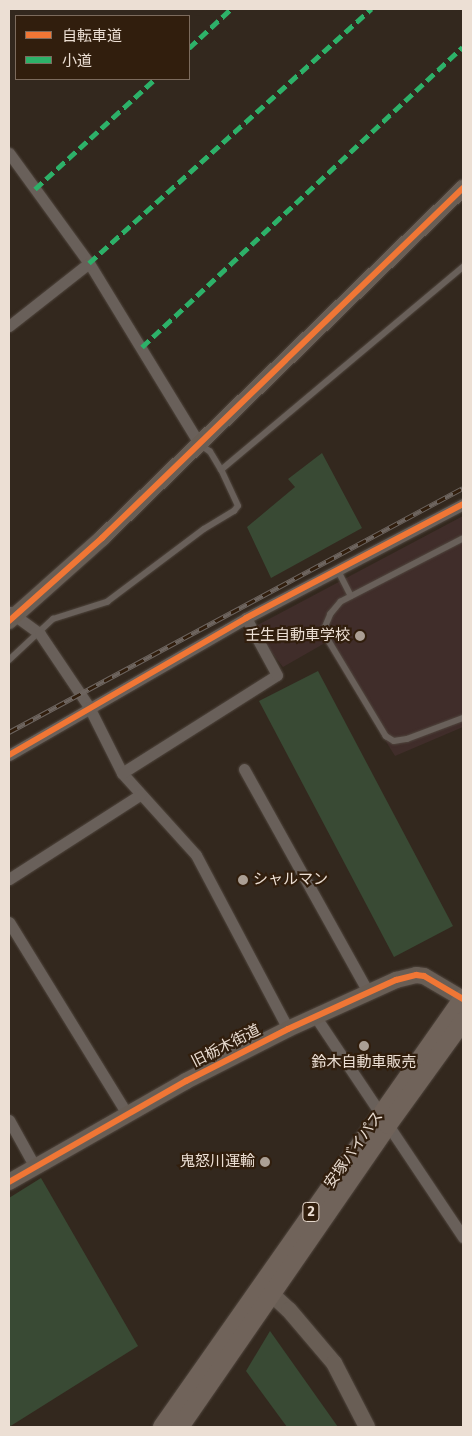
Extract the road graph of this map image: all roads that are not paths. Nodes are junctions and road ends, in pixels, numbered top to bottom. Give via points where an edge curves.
1 (9, 153) edge
2 (463, 188) edge
3 (89, 263) junction
4 (463, 267) edge
5 (9, 326) edge
6 (200, 445) junction
7 (221, 470) junction
8 (463, 504) edge
9 (463, 539) edge
10 (338, 570) junction
11 (351, 596) junction
12 (11, 616) edge
13 (246, 618) junction
14 (40, 634) junction
15 (9, 660) edge
16 (89, 707) junction
17 (463, 718) edge
18 (9, 755) edge
19 (244, 769) dead end
20 (122, 774) junction
21 (140, 796) junction
22 (9, 879) edge
23 (9, 922) edge
24 (368, 992) junction
25 (463, 998) edge
26 (315, 1016) junction
27 (463, 1021) edge
28 (288, 1029) junction
29 (127, 1114) junction
30 (9, 1120) edge
31 (383, 1120) junction
32 (36, 1167) junction
33 (9, 1182) edge
34 (463, 1237) edge
35 (267, 1289) junction
36 (162, 1427) edge
37 (180, 1427) edge
38 (367, 1427) edge

1 - 3 street
2 - 6 street
3 - 5 street
3 - 6 street
4 - 7 lane
6 - 7 lane via 210,452
6 - 12 street via 58,580
7 - 14 lane via 238,506 234,511 107,602 53,620
8 - 10 street
9 - 11 lane
10 - 11 lane
10 - 13 street
11 - 17 lane via 331,614 325,628 329,641 386,736 394,741 407,739
12 - 14 street
13 - 16 street
13 - 20 street via 277,675
14 - 15 lane
14 - 16 street
16 - 18 street
16 - 20 street
19 - 24 street
20 - 21 street
21 - 22 street
21 - 28 street via 196,856
23 - 29 street
24 - 25 street, 旧栃木街道 via 416,975 434,980
24 - 26 street, 旧栃木街道
25 - 31 main road, 安塚バイパス / 2
26 - 28 street, 旧栃木街道
26 - 31 street
27 - 31 main road, 安塚バイパス / 2
28 - 29 street, 旧栃木街道
29 - 32 street, 旧栃木街道
30 - 32 street
31 - 34 street
31 - 35 main road, 安塚バイパス / 2
32 - 33 street, 旧栃木街道
35 - 36 main road, 安塚バイパス / 2
35 - 37 main road, 安塚バイパス / 2
35 - 38 street via 334,1363

